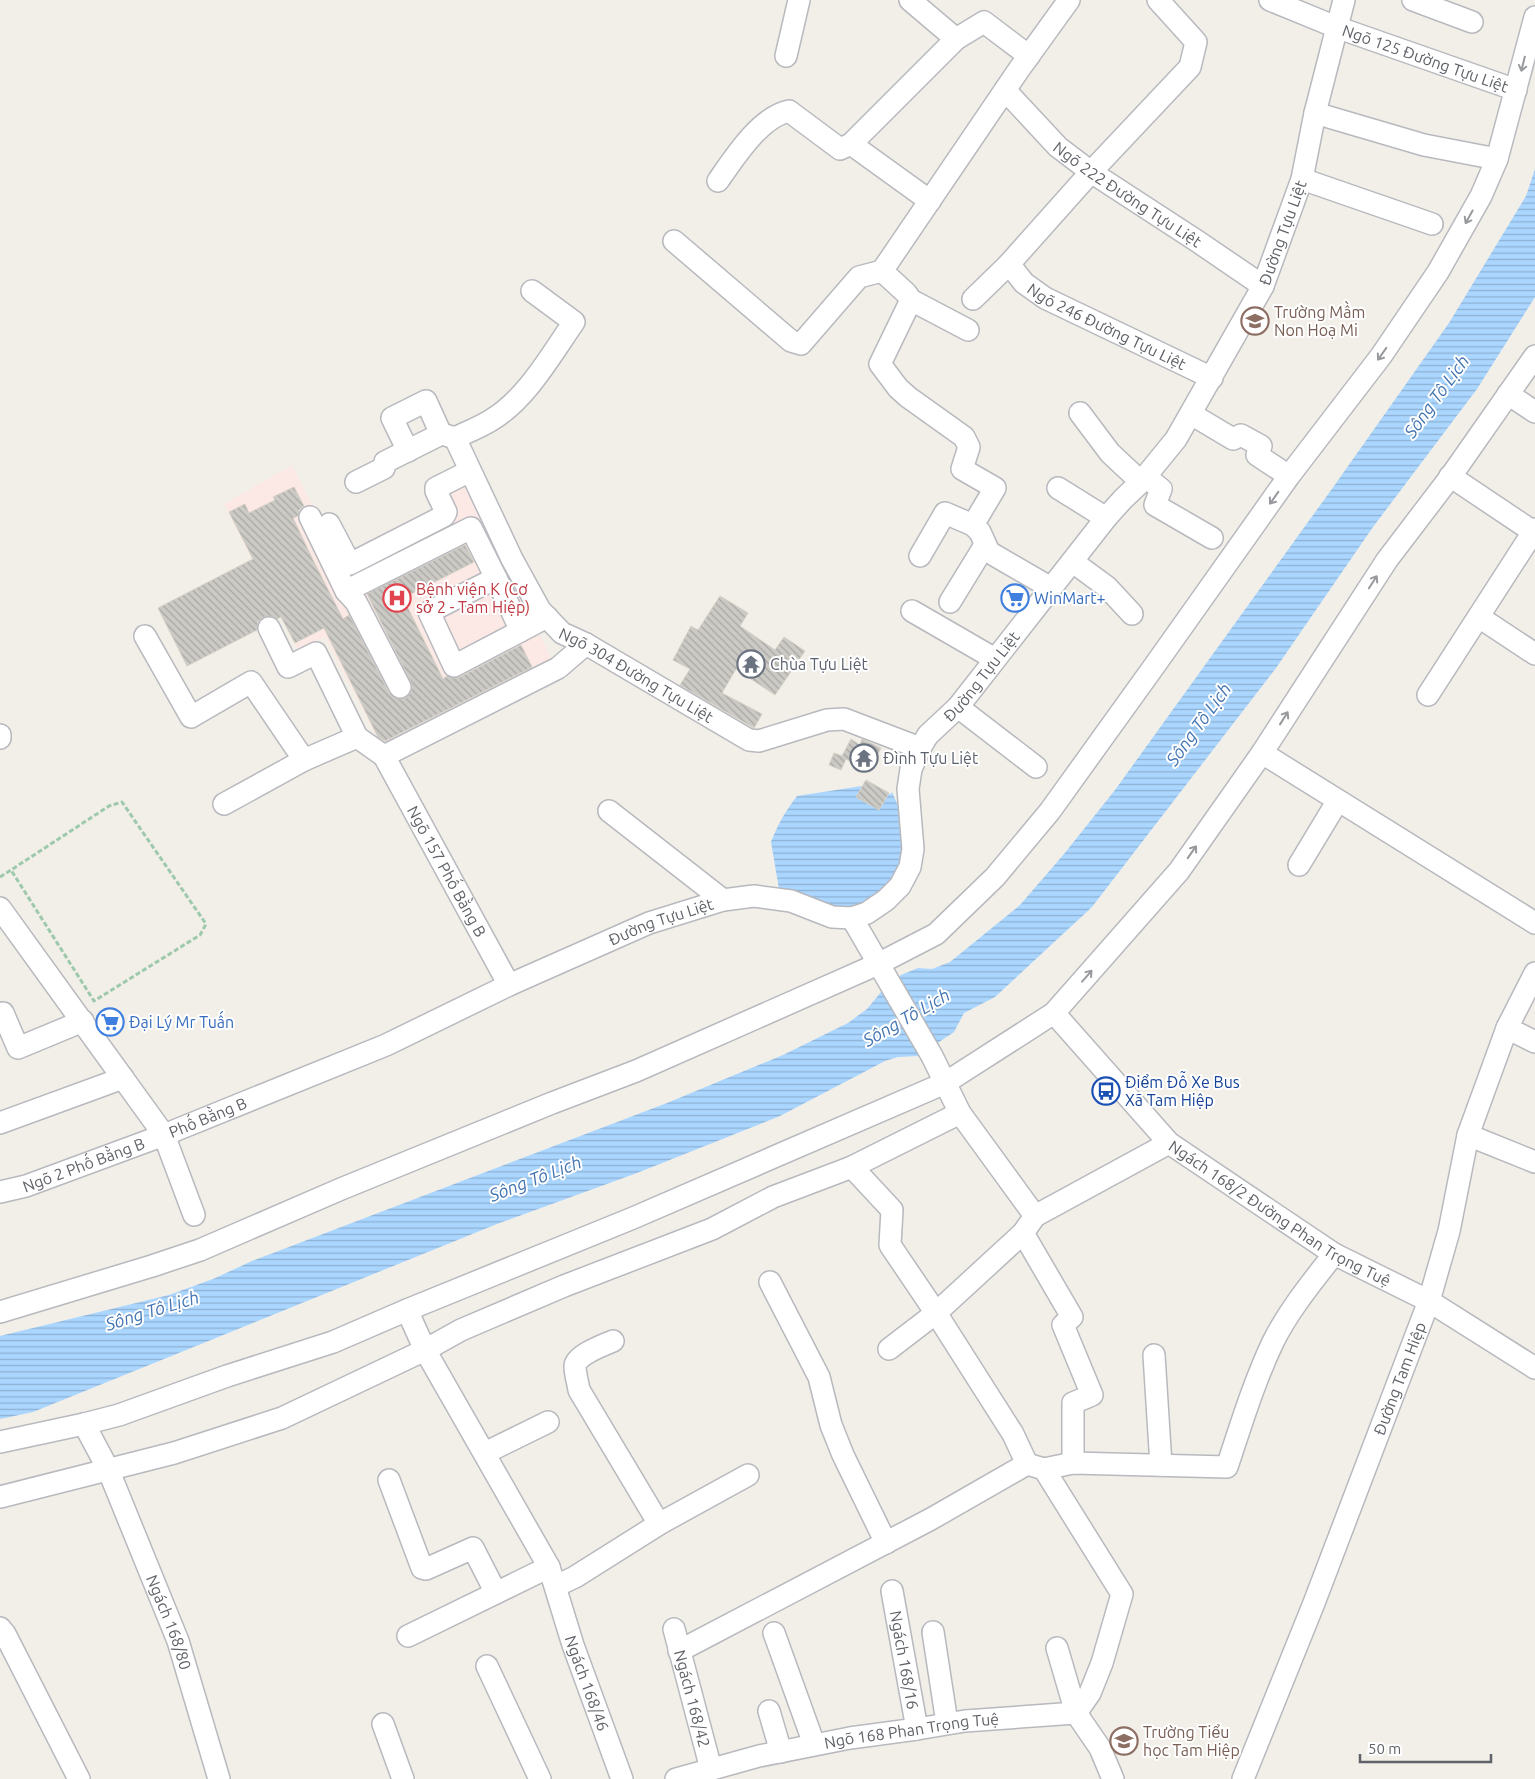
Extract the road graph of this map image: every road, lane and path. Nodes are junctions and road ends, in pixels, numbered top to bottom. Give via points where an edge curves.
1 (799, 0) edge
2 (910, 0) edge
3 (1069, 0) edge
4 (1158, 0) edge
5 (1270, 0) edge
6 (1413, 0) edge
7 (1342, 1) edge
8 (1535, 17) edge
9 (1472, 22) dead end
10 (1336, 27) junction
11 (956, 39) junction
12 (786, 56) dead end
13 (1029, 56) junction
14 (1005, 90) junction
15 (1516, 90) junction
16 (1315, 113) junction
17 (852, 144) junction
18 (1497, 159) junction
19 (1091, 172) junction
20 (1302, 179) junction
21 (718, 181) dead end
22 (930, 201) junction
23 (1432, 224) dead end
24 (674, 241) dead end
25 (1009, 264) junction
26 (882, 271) junction
27 (1263, 286) junction
28 (532, 291) dead end
29 (911, 300) junction
30 (973, 300) dead end
31 (968, 330) dead end
32 (1535, 356) edge
33 (1212, 378) junction
34 (1508, 394) junction
35 (1535, 412) edge
36 (1080, 414) dead end
37 (1191, 414) junction
38 (448, 436) junction
39 (408, 451) junction
40 (470, 471) junction
41 (1289, 476) junction
42 (1450, 476) junction
43 (1144, 480) junction
44 (356, 482) dead end
45 (1058, 488) dead end
46 (1106, 518) junction
47 (973, 525) junction
48 (1534, 531) edge
49 (1212, 538) dead end
50 (985, 545) junction
51 (920, 556) dead end
52 (1073, 562) junction
53 (496, 578) junction
54 (1051, 588) junction
55 (346, 591) junction
56 (950, 602) dead end
57 (912, 611) dead end
58 (1132, 614) dead end
59 (547, 617) junction
60 (1479, 618) junction
61 (269, 628) dead end
62 (521, 631) junction
63 (146, 636) dead end
64 (586, 644) junction
65 (1532, 645) edge
66 (995, 658) junction
67 (400, 687) dead end
68 (1428, 695) dead end
69 (958, 707) junction
70 (357, 738) junction
71 (920, 748) junction
72 (1262, 753) junction
73 (384, 756) junction
74 (304, 760) junction
75 (1036, 767) dead end
76 (1337, 802) junction
77 (224, 804) dead end
78 (609, 810) dead end
79 (1299, 865) dead end
80 (11, 870) junction
81 (0, 877) edge
82 (723, 900) junction
83 (0, 908) edge
84 (852, 918) junction
85 (1535, 923) edge
86 (878, 964) junction
87 (1535, 973) edge
88 (509, 986) junction
89 (3, 1013) dead end
90 (1054, 1013) junction
91 (83, 1021) junction
92 (1507, 1028) junction
93 (1535, 1042) edge
94 (124, 1078) junction
95 (945, 1083) junction
96 (960, 1113) junction
97 (0, 1122) edge
98 (164, 1135) junction
99 (1468, 1135) junction
100 (1169, 1144) junction
101 (1535, 1162) edge
102 (852, 1167) junction
103 (0, 1192) edge
104 (194, 1215) dead end
105 (1029, 1225) junction
106 (1334, 1254) junction
107 (770, 1282) dead end
108 (1429, 1301) junction
109 (407, 1310) junction
110 (0, 1312) edge
111 (936, 1313) junction
112 (613, 1340) dead end
113 (888, 1349) dead end
114 (425, 1350) junction
115 (1154, 1355) dead end
116 (1535, 1368) edge
117 (548, 1422) dead end
118 (84, 1424) junction
119 (0, 1442) edge
120 (485, 1453) junction
121 (1073, 1463) junction
122 (1161, 1465) junction
123 (1035, 1467) junction
124 (108, 1469) junction
125 (748, 1475) dead end
126 (389, 1480) dead end
127 (0, 1497) edge
128 (659, 1524) junction
129 (886, 1543) junction
130 (553, 1576) junction
131 (892, 1591) dead end
132 (496, 1593) junction
133 (0, 1628) edge
134 (674, 1629) dead end
135 (933, 1632) dead end
136 (774, 1633) dead end
137 (408, 1636) dead end
138 (1057, 1648) dead end
139 (679, 1651) junction
140 (8, 1660) edge
141 (487, 1666) dead end
142 (770, 1712) dead end
143 (1076, 1713) junction
144 (948, 1723) junction
145 (383, 1724) dead end
146 (917, 1729) junction
147 (814, 1744) junction
148 (781, 1752) junction
149 (711, 1769) junction
150 (79, 1779) edge
151 (219, 1779) edge
152 (403, 1779) edge
153 (540, 1779) edge
154 (622, 1779) edge
155 (676, 1779) edge
156 (1113, 1779) edge
157 (1243, 1779) edge

1 - 12 street
2 - 11 street
3 - 13 street
4 - 19 street via 1196,42 1190,67
5 - 10 street, Ngõ 125 Đường Tựu Liệt
6 - 9 street
7 - 10 street, Đường Tựu Liệt
8 -> 15 street
10 - 15 street, Ngõ 125 Đường Tựu Liệt
10 - 16 street, Đường Tựu Liệt
11 - 13 street via 984,22
11 - 17 street
13 - 14 street
14 - 19 street, Ngõ 222 Đường Tựu Liệt via 1058,148
14 - 22 street
15 - 18 street
16 - 18 street via 1424,145
16 - 20 street, Đường Tựu Liệt
17 - 21 street via 840,148 789,111 780,113 747,140
17 - 22 street
18 -> 41 street via 1481,196 1438,272 1380,356
19 - 25 street
19 - 27 street, Ngõ 222 Đường Tựu Liệt
20 - 23 street
20 - 27 street, Đường Tựu Liệt
22 - 26 street
24 - 26 street via 791,341 800,344 859,277
25 - 30 street
25 - 33 street, Ngõ 246 Đường Tựu Liệt via 1024,283 1045,298
26 - 29 street
27 - 33 street, Đường Tựu Liệt
28 - 38 street via 574,322 513,404 493,419
29 - 31 street
29 - 47 street via 880,364 908,397 964,437 969,447 962,469 994,488
32 - 34 street
33 - 37 street, Đường Tựu Liệt
34 - 35 street
34 - 42 street
36 - 43 street via 1110,453
37 - 41 street via 1233,439 1241,435 1261,446 1257,456
37 - 43 street, Đường Tựu Liệt
38 - 39 street
38 - 39 street, Ngõ 304 Đường Tựu Liệt via 430,399 392,418
38 - 40 street, Ngõ 304 Đường Tựu Liệt
39 - 44 street
40 - 55 street via 436,488 446,512 444,516 350,564 319,520
40 - 59 street, Ngõ 304 Đường Tựu Liệt via 512,559
41 -> 86 street via 1050,811 995,877 936,934
42 - 48 street
72 -> 42 street via 1387,560
43 - 46 street, Đường Tựu Liệt
43 - 49 street via 1161,489 1155,505
45 - 46 street
46 - 52 street, Đường Tựu Liệt
47 - 50 street
47 - 51 street via 946,513
48 - 60 street
50 - 54 street via 989,552
50 - 56 street
52 - 54 street, Đường Tựu Liệt
52 - 58 street via 1106,587
53 - 55 street via 471,528
53 - 62 street
53 - 62 street via 429,612 454,666
54 - 66 street, Đường Tựu Liệt
55 - 67 street via 356,602
57 - 66 street
59 - 62 street
59 - 64 street, Ngõ 304 Đường Tựu Liệt via 562,633
60 - 65 street
60 - 68 street
61 - 70 street via 288,667 316,653
63 - 74 street via 191,717 251,682
64 - 71 street, Ngõ 304 Đường Tựu Liệt via 749,740 759,741 826,720 844,719
64 - 73 street via 558,668
66 - 69 street, Đường Tựu Liệt
69 - 71 street, Đường Tựu Liệt via 928,734
69 - 75 street
70 - 73 street
70 - 74 street
71 - 84 street, Đường Tựu Liệt via 911,769 908,789 913,849 910,868 900,886 886,900 867,913
72 - 76 street
90 -> 72 street via 1179,871
73 - 88 street, Ngõ 157 Phố Bằng B
74 - 77 street
76 - 79 street
76 - 85 street
78 - 82 street
80 - 80 path via 110,806 122,802 206,924 200,934 94,1001
80 - 81 path
82 - 84 street, Đường Tựu Liệt via 754,896 791,901 832,917
82 - 88 street, Đường Tựu Liệt via 649,923
83 - 91 street, Phố Bằng B
84 - 86 street
86 - 95 street
86 - 110 street via 636,1071 341,1189 200,1250
87 - 92 street, Đường Tam Hiệp
88 - 98 street, Phố Bằng B via 386,1045
89 - 91 street via 18,1048
90 - 95 street
90 - 100 street
91 - 94 street, Phố Bằng B
92 - 93 street
92 - 99 street, Đường Tam Hiệp
94 - 97 street
94 - 98 street, Phố Bằng B
95 - 96 street
95 - 109 street via 633,1218
96 - 102 street
96 - 105 street
98 - 103 street, Ngõ 2 Phố Bằng B via 26,1186
98 - 104 street
99 - 101 street
99 - 108 street, Đường Tam Hiệp via 1449,1231
100 - 105 street, Ngách 168/2 Đường Phan Trọng Tuệ
100 - 106 street, Ngách 168/2 Đường Phan Trọng Tuệ
102 - 111 street via 892,1210 890,1245
102 - 114 street via 774,1198 712,1229 461,1330
105 - 111 street, Ngách 168/2 Đường Phan Trọng Tuệ
105 - 121 street via 1072,1317 1063,1326 1092,1395 1073,1403
106 - 108 street, Ngách 168/2 Đường Phan Trọng Tuệ
106 - 122 street via 1297,1302 1274,1341 1255,1382 1227,1467
107 - 129 street via 819,1377 834,1432
108 - 116 street, Ngách 168/2 Đường Phan Trọng Tuệ
108 - 157 street, Đường Tam Hiệp
109 - 114 street, Ngách 168/46
109 - 118 street via 333,1342
111 - 113 street, Ngách 168/2 Đường Phan Trọng Tuệ
111 - 123 street
112 - 128 street via 576,1361 579,1390
114 - 120 street, Ngách 168/46
114 - 124 street via 282,1418 174,1453
115 - 122 street
117 - 120 street
118 - 119 street
118 - 124 street, Ngách 168/80
120 - 130 street, Ngách 168/46
121 - 122 street
121 - 123 street
123 - 129 street
123 - 143 street via 1122,1594 1102,1663 1090,1693
124 - 127 street
124 - 151 street, Ngách 168/80 via 178,1641
125 - 128 street
126 - 132 street via 422,1568 473,1548
128 - 130 street via 575,1577
129 - 139 street
130 - 132 street
130 - 154 street, Ngách 168/46 via 573,1645
131 - 146 street, Ngách 168/16
132 - 137 street
133 - 140 street
134 - 139 street, Ngách 168/42
135 - 144 street
136 - 147 street
138 - 143 street
139 - 149 street, Ngách 168/42
140 - 150 street
141 - 153 street
142 - 148 street
143 - 144 street, Ngõ 168 Phan Trọng Tuệ
143 - 156 street via 1100,1748
144 - 146 street, Ngõ 168 Phan Trọng Tuệ
145 - 152 street
146 - 147 street, Ngõ 168 Phan Trọng Tuệ
147 - 148 street, Ngõ 168 Phan Trọng Tuệ
148 - 149 street, Ngõ 168 Phan Trọng Tuệ
149 - 155 street, Ngõ 168 Phan Trọng Tuệ

